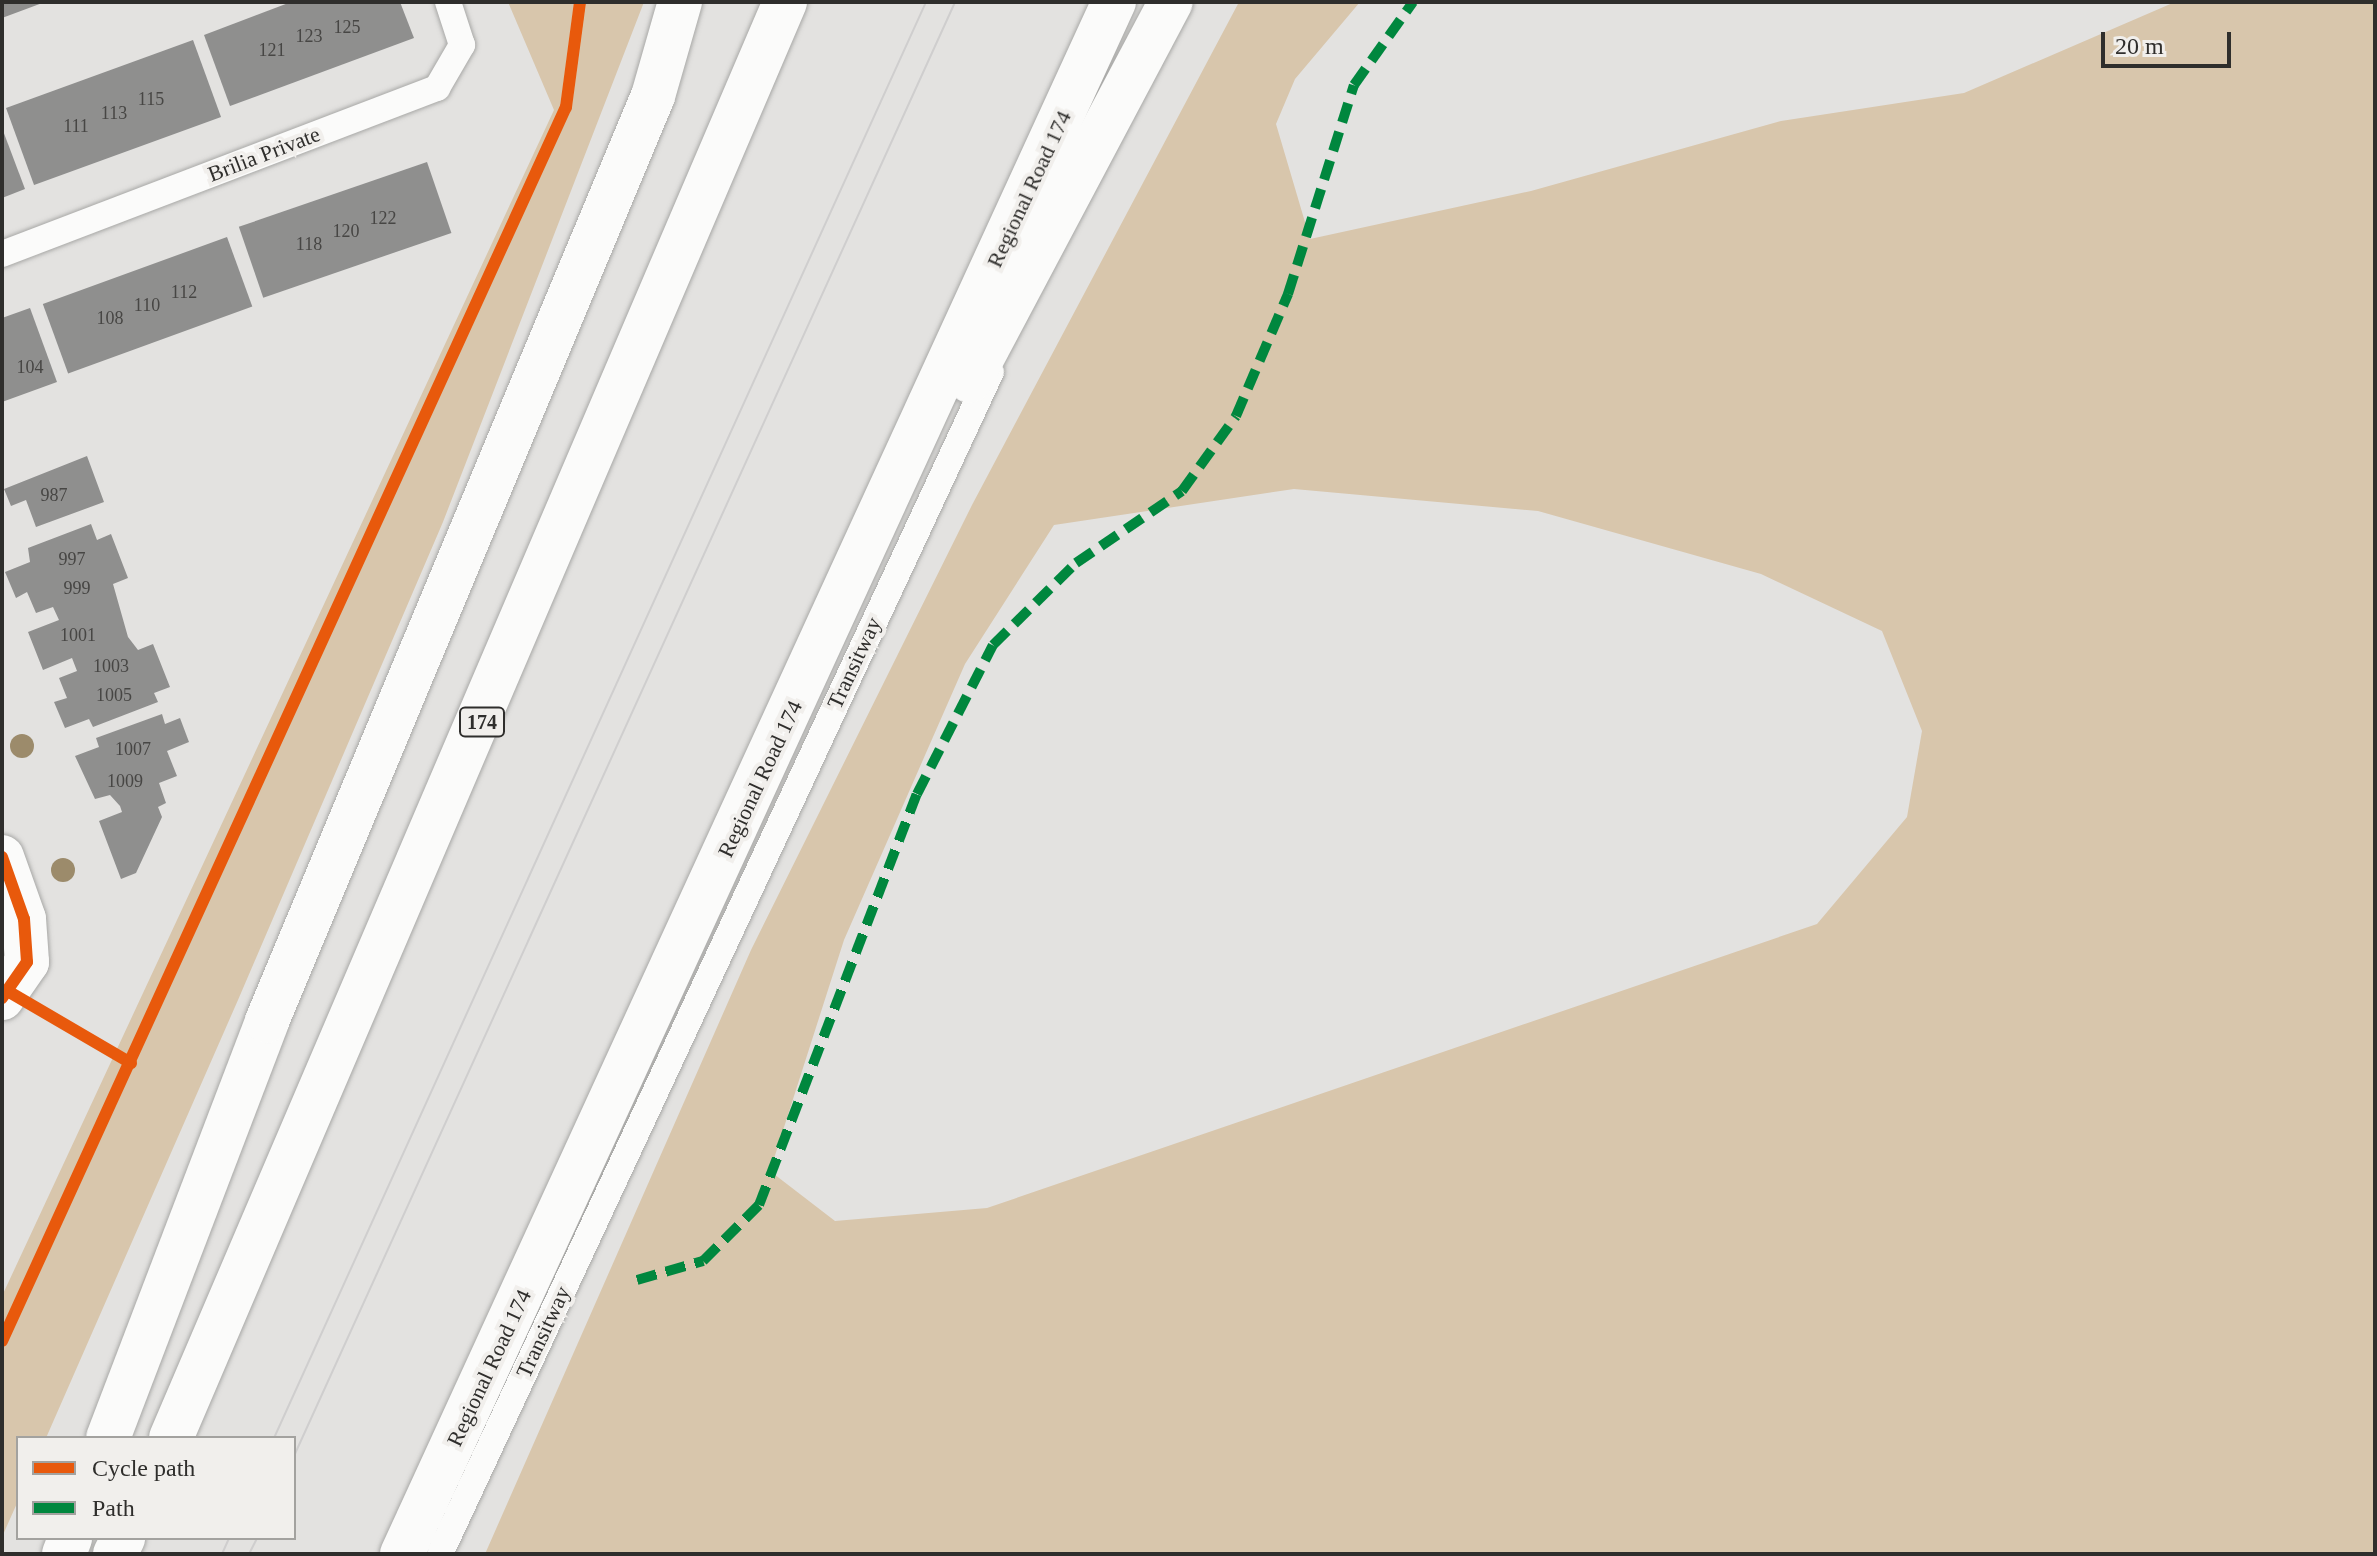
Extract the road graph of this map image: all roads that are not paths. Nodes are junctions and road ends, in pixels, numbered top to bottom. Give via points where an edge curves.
1 (448, 2) edge
2 (680, 2) edge
3 (693, 2) edge
4 (785, 2) edge
5 (1114, 2) edge
6 (1171, 2) edge
7 (653, 96) junction
8 (1063, 217) junction
9 (2, 254) edge
10 (829, 628) junction
11 (2, 857) edge
12 (2, 998) edge
13 (267, 1021) junction
14 (647, 1110) junction
15 (93, 1436) edge
16 (109, 1436) edge
17 (172, 1436) edge
18 (402, 1554) edge
19 (440, 1554) edge

1 - 9 lane, Brilia Private via 462,45 437,88
2 - 7 main road
3 - 7 lane
4 - 17 main road, 174
5 - 10 main road, Regional Road 174
6 - 8 main road
7 - 13 main road
8 - 10 main road
8 - 14 lane, Transitway
10 - 14 lane, Transitway
10 - 18 main road, Regional Road 174
11 - 12 main road via 24,919 27,962
13 - 15 lane
13 - 16 main road
14 - 19 lane, Transitway

